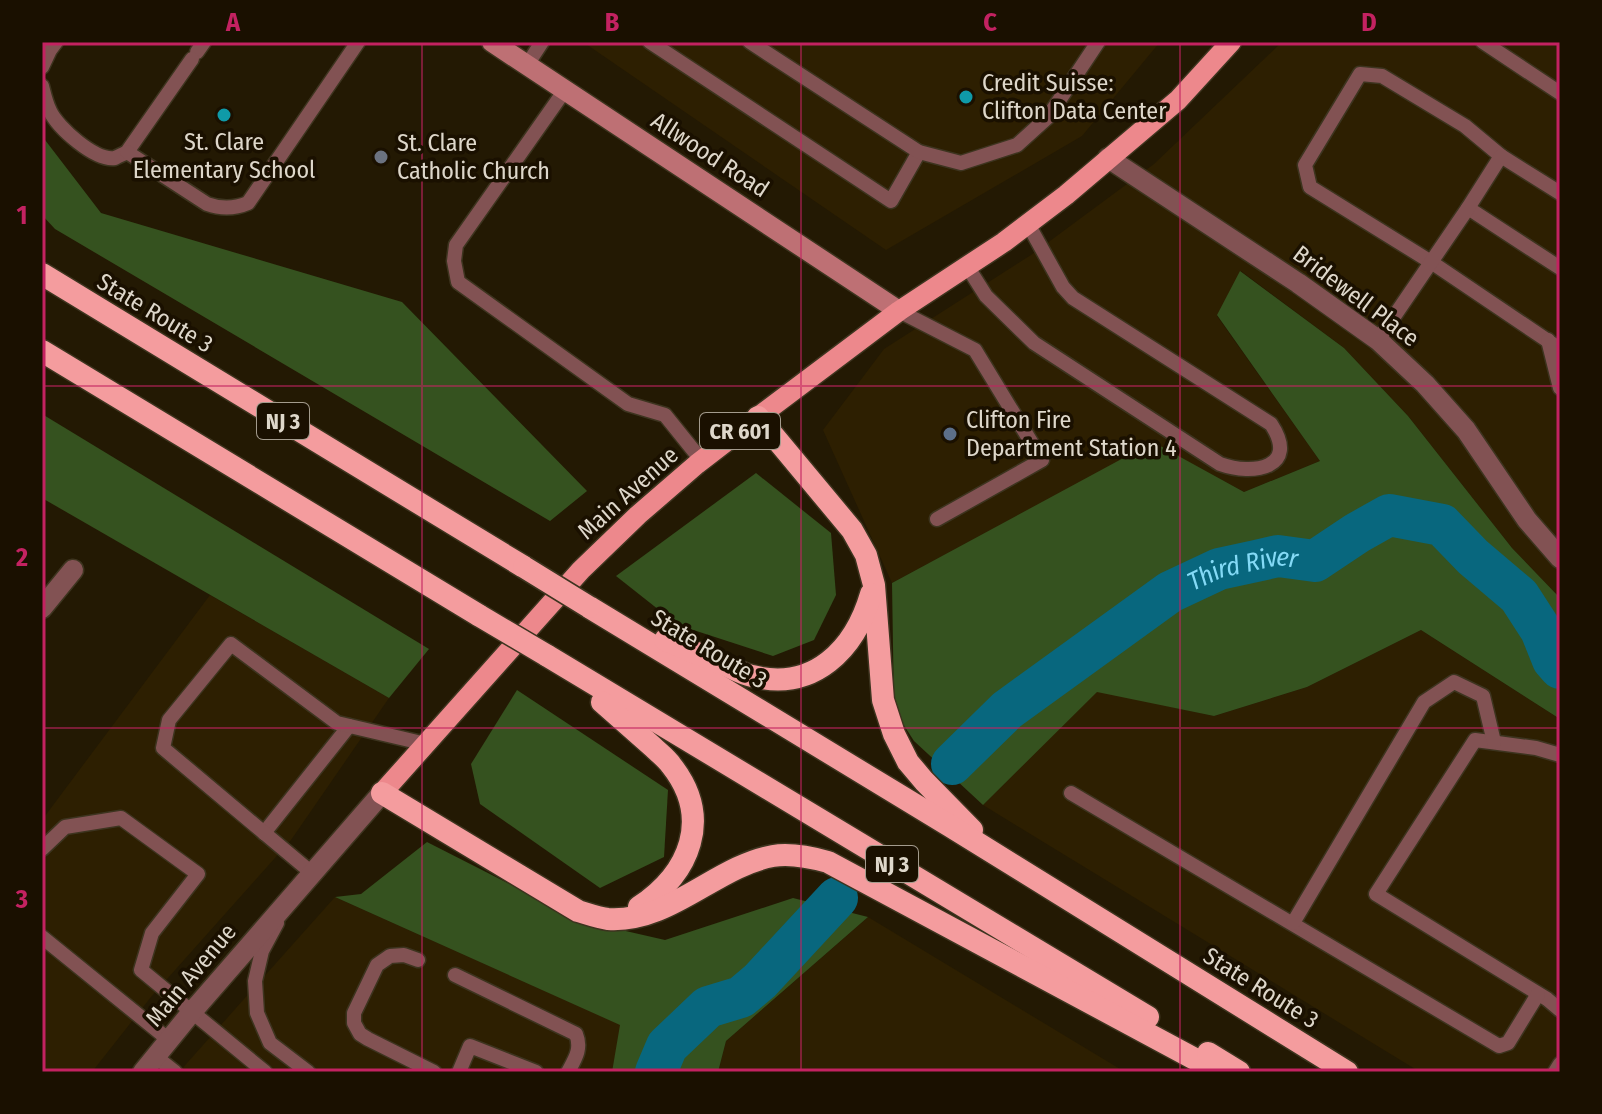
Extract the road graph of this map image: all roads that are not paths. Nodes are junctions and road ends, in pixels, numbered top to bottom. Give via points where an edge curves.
1 (56, 42) edge
2 (358, 42) edge
3 (492, 42) edge
4 (542, 42) edge
5 (650, 42) edge
6 (750, 42) edge
7 (1098, 42) edge
8 (1231, 42) edge
9 (1483, 42) edge
10 (198, 51) edge
11 (527, 65) junction
12 (42, 67) edge
13 (42, 86) edge
14 (565, 90) junction
15 (1560, 93) edge
16 (127, 152) junction
17 (919, 152) junction
18 (1501, 156) junction
19 (1108, 158) junction
20 (1560, 193) edge
21 (1468, 208) junction
22 (1028, 224) junction
23 (1431, 262) junction
24 (967, 266) junction
25 (1560, 268) edge
26 (42, 274) edge
27 (899, 311) junction
28 (1378, 340) junction
29 (1556, 344) edge
30 (42, 351) edge
31 (1560, 388) edge
32 (758, 417) junction
33 (702, 461) junction
34 (937, 519) dead end
35 (1560, 558) edge
36 (73, 570) dead end
37 (874, 585) junction
38 (589, 607) junction
39 (42, 608) edge
40 (546, 655) junction
41 (349, 726) junction
42 (1494, 742) junction
43 (426, 744) junction
44 (1560, 755) edge
45 (382, 793) junction
46 (1071, 793) dead end
47 (264, 833) junction
48 (42, 849) edge
49 (1000, 857) junction
50 (312, 873) junction
51 (291, 898) junction
52 (608, 919) junction
53 (1293, 923) junction
54 (42, 937) edge
55 (418, 960) dead end
56 (455, 975) dead end
57 (1538, 994) junction
58 (1560, 1010) edge
59 (191, 1013) junction
60 (169, 1040) junction
61 (149, 1064) edge
62 (1560, 1064) edge
63 (175, 1072) edge
64 (265, 1072) edge
65 (308, 1072) edge
66 (434, 1072) edge
67 (459, 1072) edge
68 (536, 1072) edge
69 (568, 1072) edge
70 (1219, 1072) edge
71 (1239, 1072) edge
72 (1347, 1072) edge
73 (1555, 1072) edge

1 - 12 lane
2 - 16 lane via 248,203 237,208 207,204
3 - 11 main road, Allwood Road
4 - 11 lane
5 - 17 lane via 891,201
6 - 17 lane
7 - 17 lane via 1048,117 1017,145 961,163
8 - 19 main road, Main Avenue / CR 601 via 1178,100
9 - 15 lane
10 - 16 lane
11 - 14 main road, Allwood Road
13 - 16 lane via 61,127 92,153 116,158
14 - 27 main road, Allwood Road
14 - 33 lane via 456,245 458,282 628,404 665,415
18 - 20 lane
18 - 21 lane
18 - 23 lane via 1465,126 1382,76 1360,74 1305,165 1310,187
19 - 22 main road, Main Avenue / CR 601
19 - 28 street, Bridewell Place
21 - 23 lane
21 - 25 lane
22 - 24 main road, Main Avenue / CR 601
22 - 24 lane via 1073,298 1271,424 1281,448 1272,464 1247,470 1220,464 1034,343 986,296
23 - 28 lane
23 - 29 lane
24 - 27 main road, Main Avenue / CR 601
26 - 38 highway, State Route 3 / NJ 3, bridge
27 - 32 main road, Main Avenue / CR 601
27 - 34 lane via 975,350 1042,460
28 - 35 street, Bridewell Place via 1466,430 1527,520
29 - 31 lane
30 - 40 highway, NJ 3, bridge
32 - 33 main road, Main Avenue / CR 601
32 - 37 highway via 852,530
33 - 43 main road, Main Avenue / CR 601 via 581,570
36 - 39 street
37 - 38 highway via 855,633 837,656 811,673 781,680 751,676
37 - 49 highway via 883,700 894,734 924,781
38 - 49 highway, State Route 3 / NJ 3
40 - 52 highway via 631,726 671,765 687,792 691,843 679,869 658,894 635,910
40 - 71 highway, NJ 3
41 - 43 lane
41 - 47 lane
41 - 47 lane via 337,723 231,644 169,720 163,748
42 - 44 lane
42 - 53 lane via 1483,696 1454,682 1424,702
42 - 57 lane via 1475,740 1376,894
43 - 45 main road, Main Avenue / CR 601
45 - 50 street, Main Avenue / CR 601
45 - 52 highway via 578,911
46 - 53 lane
47 - 50 lane
48 - 59 lane via 65,827 121,818 198,874 152,933 141,970
49 - 72 highway, State Route 3 / NJ 3
50 - 51 street, Main Avenue / CR 601
51 - 59 street, Main Avenue / CR 601
51 - 65 lane via 262,951 255,981 257,1013 270,1043
52 - 70 highway via 644,915 776,855 828,862
53 - 57 lane via 1499,1046 1508,1043
54 - 60 lane
55 - 66 lane via 390,956 377,965 354,1023 368,1039
56 - 69 lane via 576,1034 580,1043
57 - 58 lane
59 - 60 street, Main Avenue / CR 601
59 - 64 lane
60 - 61 street, Main Avenue / CR 601
61 - 63 lane
62 - 73 lane
67 - 68 lane via 470,1046

